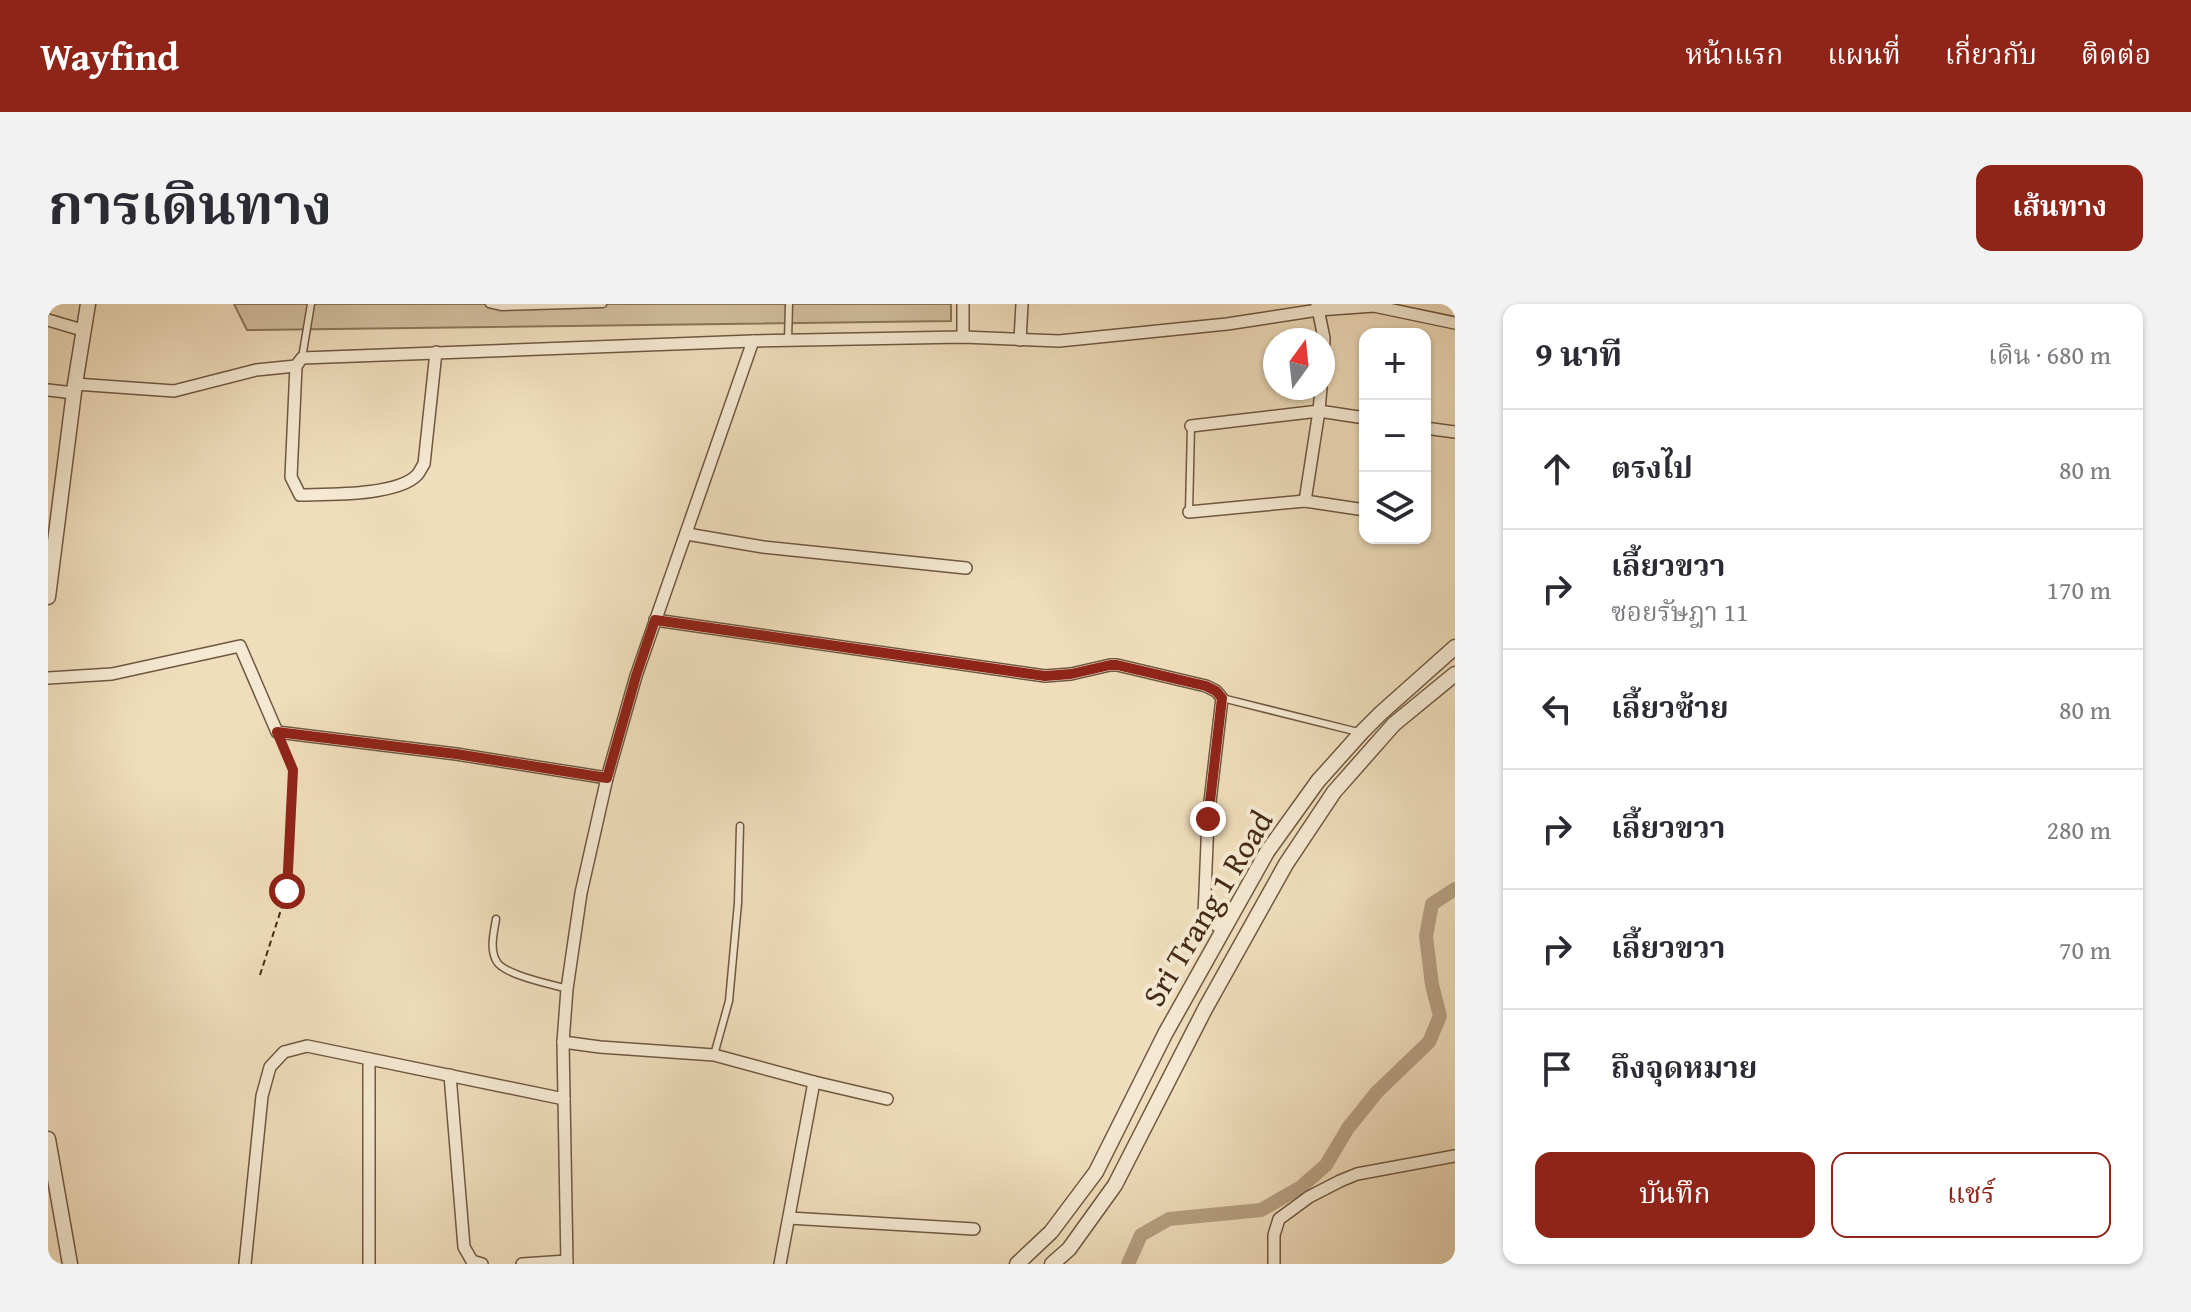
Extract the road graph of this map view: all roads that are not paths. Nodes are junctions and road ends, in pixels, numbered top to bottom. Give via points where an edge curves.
1 (88, 304) edge
2 (311, 304) edge
3 (489, 304) edge
4 (603, 304) edge
5 (789, 304) edge
6 (963, 304) edge
7 (1022, 304) edge
8 (1317, 307) edge
9 (48, 320) edge
10 (1455, 323) edge
11 (1322, 328) edge
12 (82, 330) junction
13 (963, 337) junction
14 (788, 340) junction
15 (1020, 340) junction
16 (753, 341) junction
17 (436, 352) junction
18 (299, 362) junction
19 (74, 388) junction
20 (48, 390) edge
21 (1320, 400) edge
22 (1319, 411) junction
23 (1359, 417) edge
24 (1191, 426) joint
25 (1431, 429) edge
26 (1455, 432) edge
27 (1305, 501) junction
28 (1359, 509) edge
29 (1189, 512) joint
30 (687, 534) junction
31 (51, 546) edge
32 (966, 568) dead end
33 (48, 597) edge
34 (655, 620) junction
35 (1455, 647) edge
36 (1455, 674) edge
37 (48, 678) edge
38 (1222, 698) junction
39 (1362, 732) junction
40 (607, 778) junction
41 (740, 826) dead end
42 (496, 919) dead end
43 (1223, 930) junction
44 (567, 989) junction
45 (563, 1042) junction
46 (714, 1055) junction
47 (369, 1059) junction
48 (450, 1075) junction
49 (814, 1082) junction
50 (564, 1099) junction
51 (887, 1099) dead end
52 (48, 1139) edge
53 (1455, 1156) edge
54 (789, 1218) junction
55 (974, 1229) dead end
56 (567, 1262) edge
57 (70, 1264) edge
58 (245, 1264) edge
59 (369, 1264) edge
60 (482, 1264) edge
61 (522, 1264) edge
62 (780, 1264) edge
63 (1017, 1264) edge
64 (1052, 1264) edge
65 (1274, 1264) edge

1 - 12 street
2 - 18 lane
3 - 4 lane
5 - 14 lane
6 - 13 street
7 - 15 street
8 - 10 street via 1374,306
8 - 11 street
8 - 15 street via 1227,324 1074,340
9 - 12 street
12 - 19 street
13 - 14 street
13 - 15 street
14 - 16 street
16 - 17 street
16 - 30 street
17 - 18 street
17 - 18 street via 424,464 416,476 395,486 360,494 300,495 295,486 291,477
18 - 19 street via 174,391
19 - 20 street
19 - 31 street
21 - 22 street
22 - 23 street
22 - 24 street
22 - 27 street
24 - 29 lane
25 - 26 street
27 - 28 street
27 - 29 street
30 - 32 street
30 - 34 street
31 - 33 street
34 - 38 street via 1045,676 1117,665 1206,686
34 - 40 street
35 - 39 street, Sri Trang 1 Road
36 - 64 street, Sri Trang 1 Road via 1394,724 1334,792 1278,877 1115,1185
37 - 40 street via 112,674 240,646 277,732
38 - 39 lane
38 - 43 street via 1204,916
39 - 43 street, Sri Trang 1 Road via 1318,781 1267,852
40 - 44 street via 581,893
41 - 46 lane via 729,1001
42 - 44 lane via 492,940 498,964
43 - 63 street, Sri Trang 1 Road via 1096,1172 1051,1232
44 - 45 street
45 - 46 street
45 - 50 street
46 - 49 street
47 - 48 street
47 - 58 street via 307,1046 284,1052 270,1067 262,1096
47 - 59 street
48 - 50 street
48 - 60 street via 464,1247 472,1261
49 - 51 street
49 - 54 street
50 - 56 street
52 - 57 street
53 - 65 street via 1357,1174 1309,1197 1279,1219
54 - 55 street
54 - 62 street
56 - 61 street

